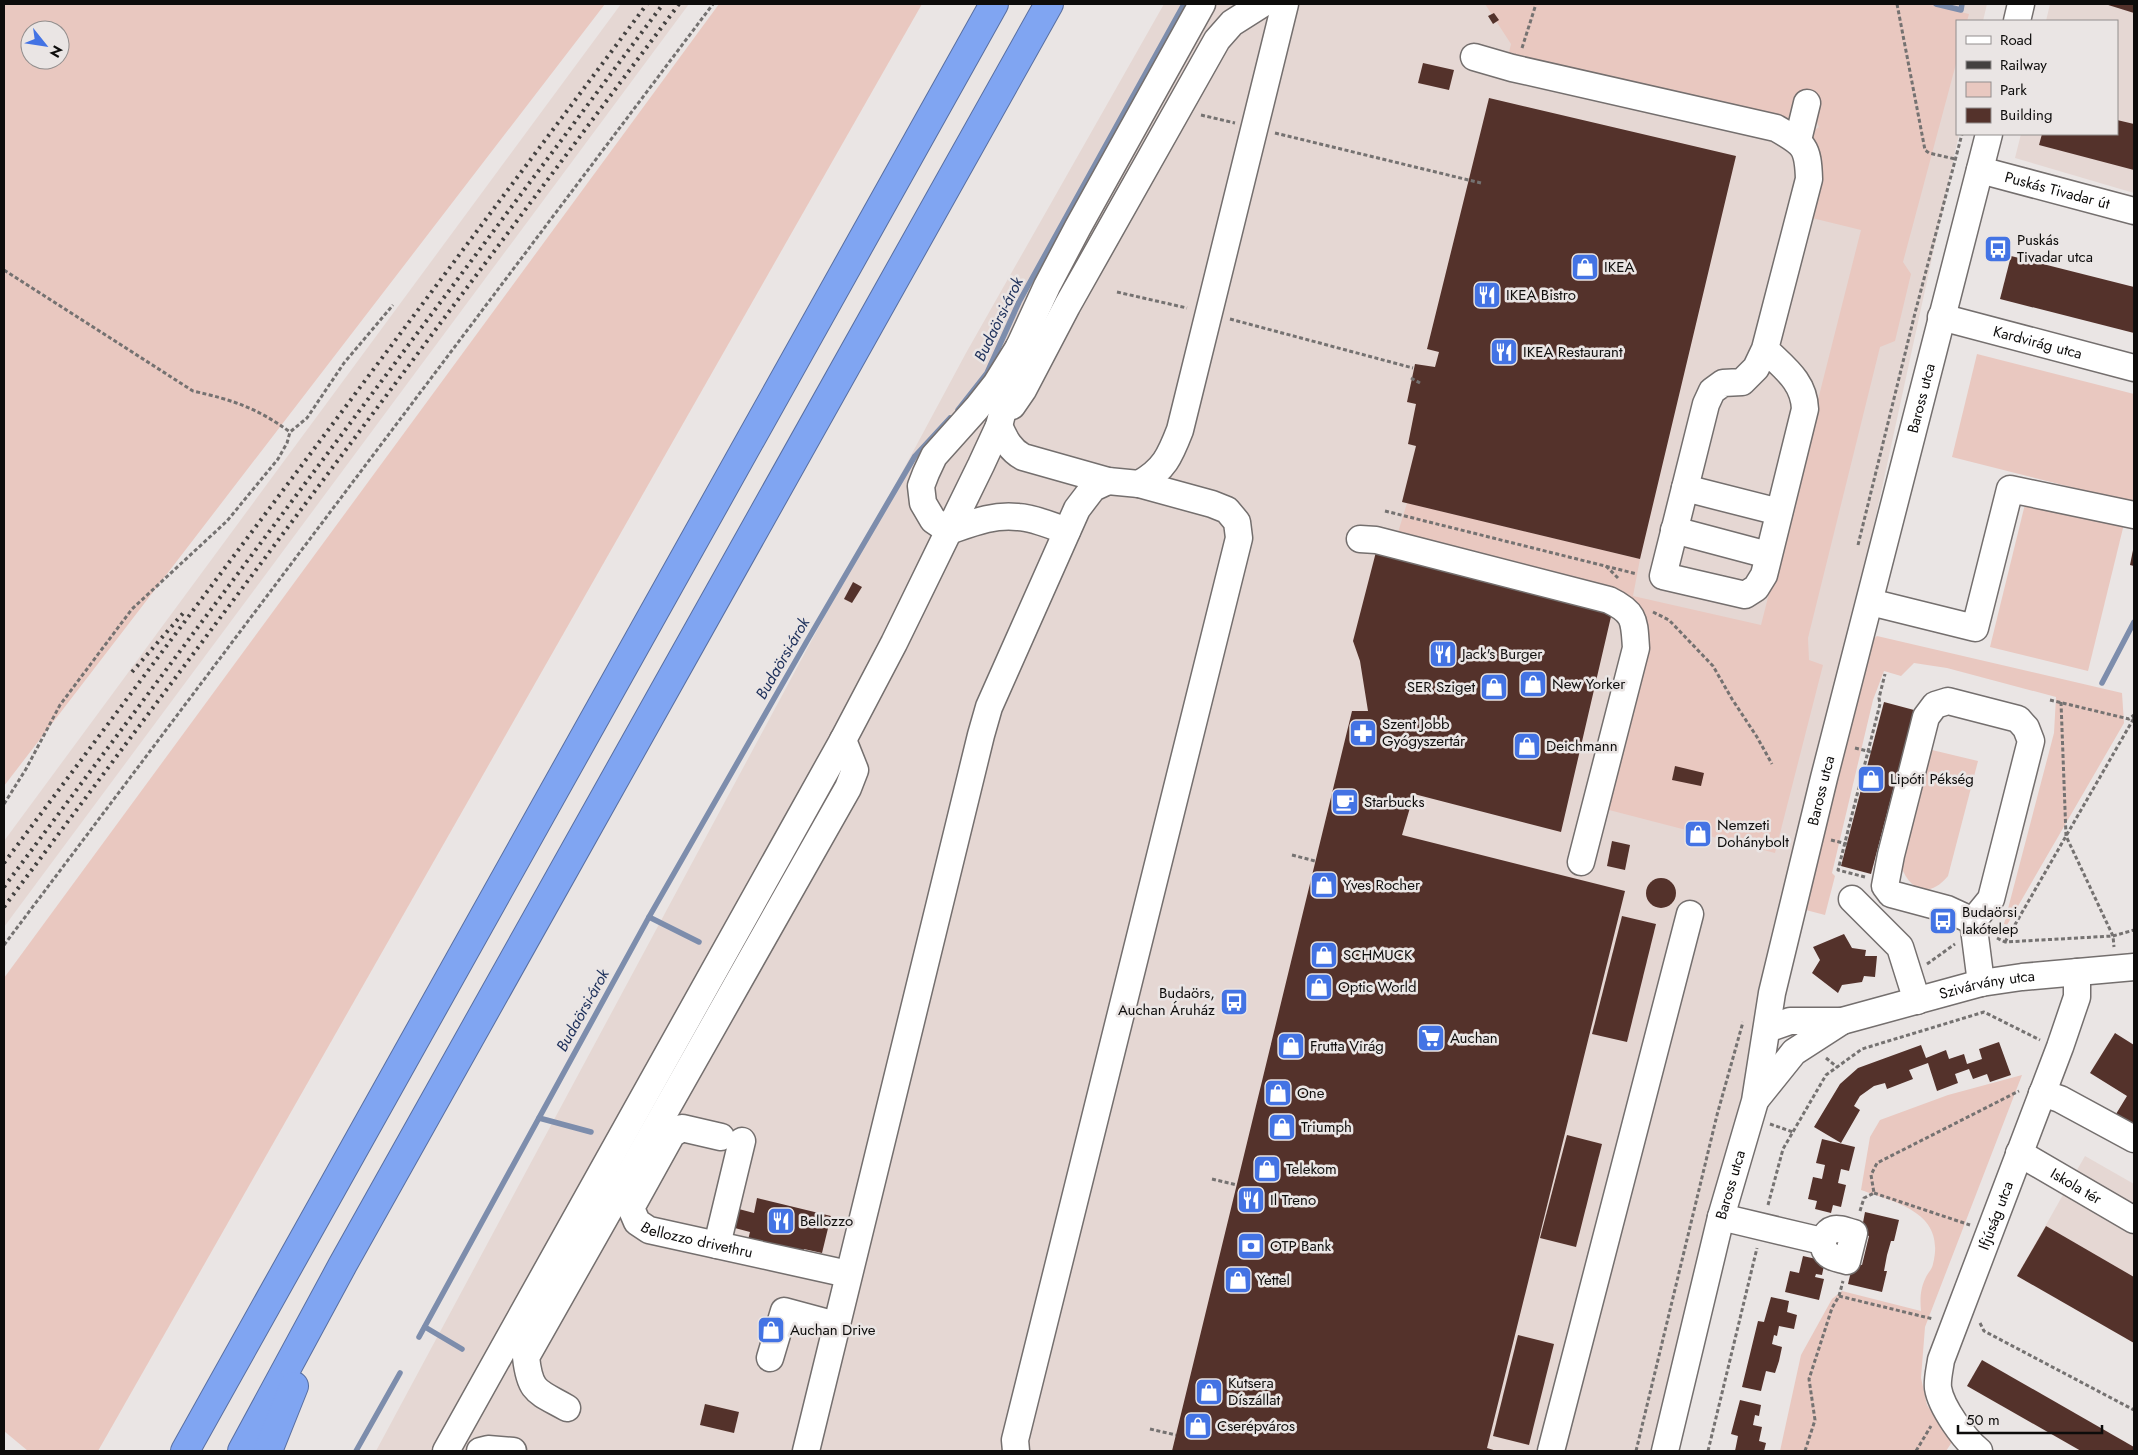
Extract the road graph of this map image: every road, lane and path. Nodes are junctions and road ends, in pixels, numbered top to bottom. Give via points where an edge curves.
1 (713, 4) edge
2 (994, 4) edge
3 (1049, 4) edge
4 (1202, 4) edge
5 (1536, 4) edge
6 (1897, 4) edge
7 (2021, 4) edge
8 (1271, 7) edge
9 (2017, 20) edge
10 (1232, 23) junction
11 (1523, 45) dead end
12 (1272, 54) junction
13 (1474, 57) dead end
14 (1807, 103) dead end
15 (1201, 115) dead end
16 (1254, 128) junction
17 (1962, 135) edge
18 (1989, 135) edge
19 (1798, 140) junction
20 (1955, 159) junction
21 (1980, 170) junction
22 (1481, 183) dead end
23 (2134, 210) edge
24 (4, 270) edge
25 (1118, 292) dead end
26 (392, 305) dead end
27 (1208, 313) junction
28 (1941, 317) junction
29 (1019, 347) junction
30 (1765, 349) junction
31 (1413, 368) dead end
32 (2134, 368) edge
33 (1411, 378) dead end
34 (1420, 383) dead end
35 (999, 426) junction
36 (290, 432) junction
37 (1170, 456) junction
38 (1108, 481) junction
39 (1139, 484) junction
40 (1685, 488) junction
41 (1192, 498) junction
42 (1385, 511) dead end
43 (1779, 512) junction
44 (2134, 515) edge
45 (1026, 518) junction
46 (950, 530) junction
47 (1674, 530) junction
48 (1067, 531) junction
49 (1360, 539) dead end
50 (1857, 551) dead end
51 (1768, 556) junction
52 (1606, 566) junction
53 (1049, 573) junction
54 (1637, 574) dead end
55 (1623, 586) dead end
56 (1870, 602) junction
57 (1650, 611) dead end
58 (1885, 674) dead end
59 (2050, 700) dead end
60 (2061, 702) junction
61 (2134, 716) edge
62 (843, 740) junction
63 (1850, 747) dead end
64 (1870, 752) junction
65 (1772, 764) dead end
66 (4, 804) edge
67 (2066, 836) junction
68 (1826, 838) dead end
69 (1846, 844) junction
70 (1292, 855) dead end
71 (1315, 861) dead end
72 (1581, 862) dead end
73 (1865, 877) dead end
74 (1852, 899) dead end
75 (1690, 914) dead end
76 (1973, 921) junction
77 (2134, 930) edge
78 (2113, 936) junction
79 (4, 945) edge
80 (2134, 967) edge
81 (2077, 972) junction
82 (1981, 983) junction
83 (1917, 1001) junction
84 (1745, 1014) dead end
85 (1842, 1021) junction
86 (1767, 1029) junction
87 (2060, 1047) junction
88 (2042, 1093) junction
89 (1755, 1101) junction
90 (2134, 1140) edge
91 (2019, 1153) junction
92 (1212, 1178) dead end
93 (1237, 1185) dead end
94 (1874, 1192) junction
95 (1721, 1218) junction
96 (2134, 1220) edge
97 (1762, 1226) junction
98 (1988, 1231) junction
99 (1854, 1233) junction
100 (1822, 1241) junction
101 (717, 1245) junction
102 (1847, 1261) junction
103 (342, 1266) junction
104 (848, 1274) junction
105 (1839, 1296) junction
106 (1979, 1321) dead end
107 (1953, 1324) junction
108 (836, 1325) junction
109 (770, 1358) dead end
110 (567, 1408) dead end
111 (2134, 1410) edge
112 (1150, 1429) dead end
113 (1176, 1435) dead end
114 (185, 1451) edge
115 (242, 1451) edge
116 (268, 1451) edge
117 (446, 1451) edge
118 (480, 1451) edge
119 (513, 1451) edge
120 (806, 1451) edge
121 (1016, 1451) edge
122 (1551, 1451) edge
123 (1636, 1451) edge
124 (1665, 1451) edge
125 (1708, 1451) edge
126 (1805, 1451) edge
127 (1979, 1451) edge

1 - 79 path
2 - 114 highway
3 - 103 highway
4 - 29 street via 1047,286
5 - 11 path
6 - 20 path via 1926,150 1929,154
7 - 9 street
8 - 10 street
8 - 12 street
10 - 12 street via 1254,28 1263,36
10 - 35 street via 1217,40 1023,390
12 - 16 street
13 - 19 street via 1776,128
14 - 19 street
15 - 16 path
16 - 22 path
16 - 27 street
17 - 20 path
18 - 21 street, Baross utca
19 - 30 street via 1808,160 1809,179
20 - 50 path
21 - 23 street, Puskás Tivadar út
21 - 28 street, Baross utca
24 - 36 path via 193,391 228,399 266,414
25 - 27 path
26 - 36 path via 344,363 307,418
27 - 31 path
27 - 37 street via 1180,430
28 - 32 street, Kardvirág utca
28 - 56 street, Baross utca
29 - 35 street
29 - 46 street via 996,384 934,456 921,486 923,503 933,520
30 - 40 street via 1756,368 1742,382 1723,383 1712,392 1706,404
30 - 43 street via 1798,382 1805,396 1806,409
33 - 34 path
35 - 38 street via 1008,445 1024,458
35 - 46 street
36 - 66 path via 278,459 227,521 132,609 60,705
37 - 39 street via 1158,471
37 - 41 street via 1178,481
38 - 39 street
38 - 48 street via 1085,496
39 - 41 street
40 - 43 street
40 - 47 street
41 - 121 street via 1227,510 1236,522 1239,538 1015,1440
42 - 52 path
43 - 51 street
44 - 56 street via 2010,490 1974,628
45 - 46 street via 1004,516
45 - 48 street
45 - 53 street via 1045,548
46 - 62 street
47 - 51 street
47 - 51 street via 1663,576 1745,595 1756,588 1764,575
48 - 53 street
49 - 72 street via 1376,540 1609,600 1623,607 1634,621 1636,648
52 - 54 path
52 - 55 path
53 - 104 street via 990,707 981,735
56 - 86 street, Baross utca via 1772,993
57 - 65 path via 1669,620 1713,666
58 - 64 path
59 - 60 path
60 - 61 path via 2129,719
60 - 67 path
61 - 67 path
62 - 110 street via 855,770 848,788 526,1357 528,1378 535,1390
62 - 117 street
63 - 64 path
64 - 69 path
67 - 78 path
67 - 78 path via 2005,942
68 - 69 path
69 - 73 path via 1838,870
70 - 71 path
74 - 83 street via 1900,947
75 - 122 street
76 - 76 street via 1991,898 2031,741 2018,719 1948,701 1935,705 1926,717 1885,886 1891,894 1947,909
76 - 82 street
77 - 78 path
80 - 81 street, Szivárvány utca
81 - 82 street, Szivárvány utca
81 - 87 street, Ifjúság utca via 2077,998
82 - 83 street, Szivárvány utca
83 - 85 street, Szivárvány utca
84 - 123 path via 1717,1115
85 - 86 street, Szivárvány utca via 1790,1021
85 - 89 street, Szivárvány utca via 1794,1052
86 - 89 street, Baross utca
87 - 88 street, Ifjúság utca
87 - 97 path via 1984,1012 1862,1049 1826,1076 1783,1149
88 - 90 street via 2060,1099
88 - 91 street, Ifjúság utca
88 - 94 path via 2023,1089 1877,1163 1871,1175
89 - 95 street, Baross utca
91 - 96 street, Iskola tér
91 - 98 street, Ifjúság utca
92 - 93 path
94 - 98 path
94 - 99 path via 1864,1198
95 - 97 street
95 - 124 street, Baross utca
97 - 100 street
97 - 125 path
98 - 107 street, Ifjúság utca
99 - 100 street via 1836,1228 1826,1232
99 - 102 street
100 - 102 street via 1823,1250 1830,1256
101 - 101 street, Bellozzo drivethru via 649,1230 637,1222 631,1208 672,1134 682,1128 734,1145
101 - 104 street, Bellozzo drivethru
102 - 105 path
103 - 115 highway
103 - 116 highway
104 - 108 street
105 - 107 path
105 - 126 path via 1832,1308 1809,1380 1815,1420
106 - 111 path via 1984,1331
107 - 127 street, Ifjúság utca via 1941,1360 1938,1388 1954,1422
108 - 109 street via 784,1311
108 - 120 street
112 - 113 path
118 - 119 street

